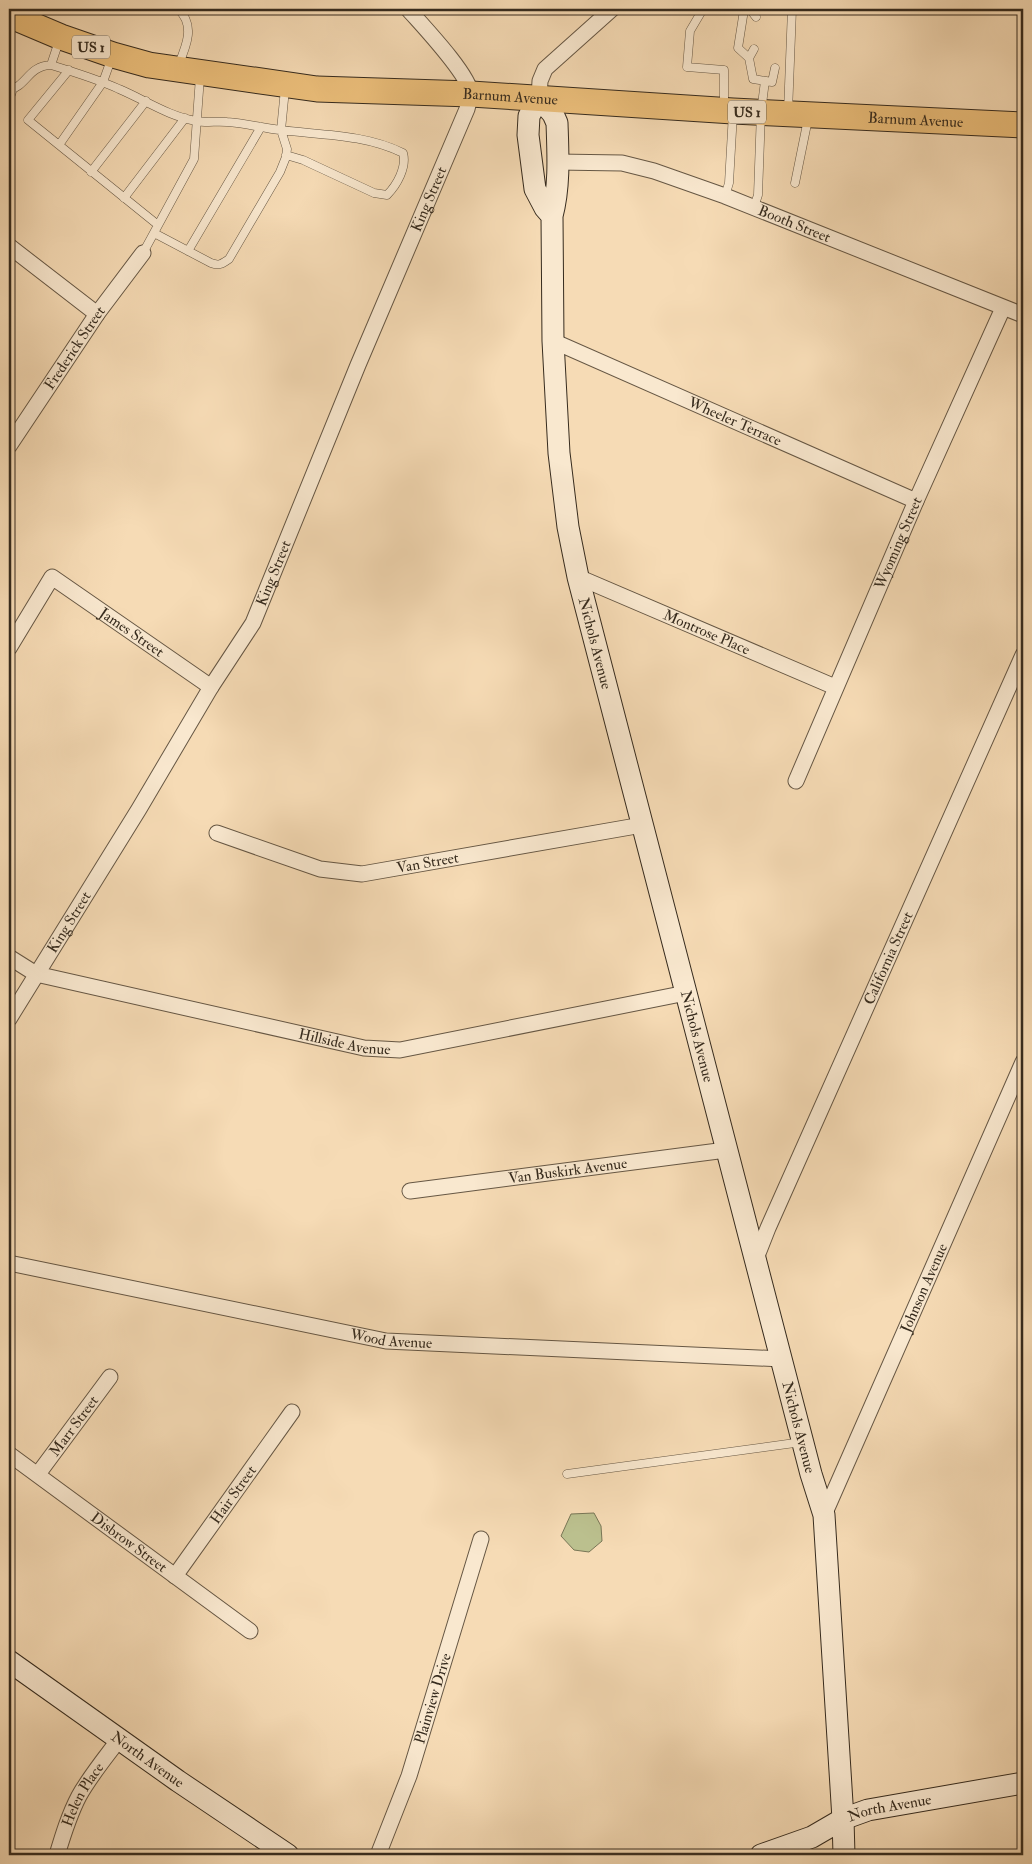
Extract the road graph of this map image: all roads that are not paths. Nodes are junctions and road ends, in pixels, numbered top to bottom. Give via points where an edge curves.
1 (178, 9) edge
2 (408, 9) edge
3 (612, 9) edge
4 (703, 9) edge
5 (744, 9) edge
6 (792, 9) edge
7 (9, 14) edge
8 (756, 17) dead end
9 (61, 37) junction
10 (754, 49) dead end
11 (113, 55) junction
12 (748, 58) junction
13 (51, 64) junction
14 (776, 68) dead end
15 (69, 70) junction
16 (189, 70) junction
17 (765, 81) junction
18 (103, 82) junction
19 (286, 84) junction
20 (11, 90) edge
21 (471, 94) junction
22 (539, 98) junction
23 (9, 100) edge
24 (146, 101) junction
25 (729, 111) junction
26 (761, 112) junction
27 (798, 114) junction
28 (185, 118) junction
29 (197, 121) junction
30 (1023, 125) edge
31 (261, 127) junction
32 (281, 130) junction
33 (59, 145) junction
34 (286, 155) junction
35 (557, 162) junction
36 (91, 172) junction
37 (795, 183) dead end
38 (725, 196) junction
39 (124, 198) junction
40 (754, 208) junction
41 (552, 216) junction
42 (158, 225) junction
43 (154, 233) junction
44 (9, 246) edge
45 (188, 251) junction
46 (143, 253) joint
47 (1003, 308) junction
48 (97, 314) junction
49 (1023, 315) edge
50 (553, 341) junction
51 (9, 446) edge
52 (916, 501) junction
53 (578, 577) junction
54 (9, 648) edge
55 (1023, 655) edge
56 (211, 687) junction
57 (835, 687) junction
58 (796, 781) dead end
59 (642, 825) junction
60 (218, 832) dead end
61 (9, 957) edge
62 (36, 974) junction
63 (686, 993) junction
64 (9, 1019) edge
65 (1023, 1062) edge
66 (726, 1150) junction
67 (410, 1191) dead end
68 (756, 1261) junction
69 (9, 1264) edge
70 (782, 1359) junction
71 (110, 1377) dead end
72 (292, 1412) dead end
73 (804, 1442) junction
74 (9, 1454) edge
75 (38, 1474) junction
76 (567, 1474) dead end
77 (824, 1515) junction
78 (481, 1539) dead end
79 (175, 1576) junction
80 (250, 1631) dead end
81 (9, 1661) edge
82 (120, 1738) junction
83 (1023, 1783) edge
84 (843, 1819) junction
85 (57, 1855) edge
86 (288, 1855) edge
87 (378, 1855) edge
88 (761, 1855) edge
89 (844, 1855) edge

1 - 16 lane via 188,24 185,50
2 - 21 street via 439,43 465,79
3 - 22 street via 545,69 540,80
4 - 25 lane via 690,31 688,67 724,70
5 - 8 lane
5 - 12 lane via 738,48
6 - 27 lane
7 - 9 main road, Barnum Avenue / US 1
9 - 11 main road, Barnum Avenue / US 1
9 - 13 lane
10 - 12 lane
11 - 16 main road, Barnum Avenue / US 1 via 149,65
11 - 18 lane
12 - 17 lane via 754,79
13 - 15 lane
13 - 20 lane via 37,67
14 - 17 lane via 772,82
15 - 18 lane
15 - 33 lane via 28,120
16 - 19 main road, Barnum Avenue / US 1
16 - 29 lane
17 - 26 lane
18 - 24 lane
18 - 33 lane
19 - 21 main road, Barnum Avenue / US 1 via 317,89
19 - 32 lane
20 - 23 lane
21 - 22 main road, Barnum Avenue / US 1
21 - 56 street, King Street via 253,623
22 - 25 main road, Barnum Avenue / US 1
22 - 35 main road, Nichols Avenue via 556,119
22 - 41 main road via 529,116 528,135 535,189
24 - 28 lane
24 - 36 lane
25 - 26 main road, Barnum Avenue / US 1
25 - 38 lane via 729,184
26 - 27 main road, Barnum Avenue / US 1
26 - 40 lane via 758,195
27 - 30 main road, Barnum Avenue / US 1
27 - 37 lane
28 - 29 lane
28 - 39 lane
29 - 31 lane
29 - 42 lane via 194,159
31 - 32 lane
31 - 45 lane
32 - 34 lane
32 - 34 lane via 324,133 384,146 403,154 405,161 398,180 386,195 374,193
33 - 36 lane
34 - 45 lane via 280,172 229,259 217,265
35 - 38 street, Booth Street via 632,165
35 - 41 main road, Nichols Avenue
36 - 39 lane
38 - 40 street, Booth Street
39 - 42 lane
40 - 47 street, Booth Street
41 - 50 main road, Nichols Avenue
42 - 43 lane
43 - 45 lane
43 - 46 lane
44 - 48 street
46 - 48 street, Frederick Street
47 - 49 street, Booth Street
47 - 52 street, Wyoming Street
48 - 51 street, Frederick Street
50 - 52 street, Wheeler Terrace
50 - 53 main road, Nichols Avenue via 563,490
52 - 57 street, Wyoming Street
53 - 57 street, Montrose Place
53 - 59 main road, Nichols Avenue
54 - 56 street, James Street via 52,577
55 - 68 street, California Street
56 - 62 street, King Street
57 - 58 street, Wyoming Street
59 - 60 street, Van Street via 362,874 320,869
59 - 63 main road, Nichols Avenue
61 - 62 street, Hillside Avenue
62 - 63 street, Hillside Avenue via 364,1048 400,1050
62 - 64 street, King Street
63 - 66 main road, Nichols Avenue
65 - 77 street, Johnson Avenue
66 - 67 street, Van Buskirk Avenue
66 - 68 main road, Nichols Avenue
68 - 70 main road, Nichols Avenue
69 - 70 street, Wood Avenue via 386,1340
70 - 73 main road, Nichols Avenue
71 - 75 street, Marr Street
72 - 79 street, Hair Street
73 - 76 lane
73 - 77 main road, Nichols Avenue
74 - 75 street, Disbrow Street
75 - 79 street, Disbrow Street
77 - 84 main road, Nichols Avenue
78 - 87 street, Plainview Drive via 409,1776
79 - 80 street, Disbrow Street
81 - 82 main road, North Avenue
82 - 85 street, Helen Place via 79,1796 66,1823
82 - 86 main road, North Avenue
83 - 84 main road, North Avenue via 868,1810
84 - 88 main road, North Avenue via 812,1837
84 - 89 main road, Nichols Avenue

